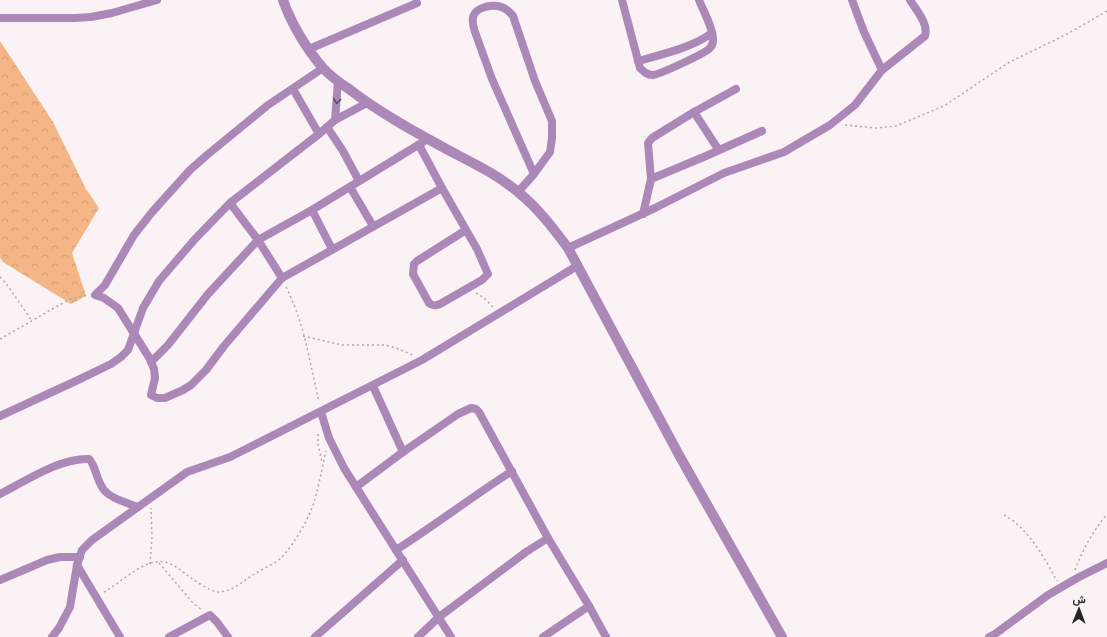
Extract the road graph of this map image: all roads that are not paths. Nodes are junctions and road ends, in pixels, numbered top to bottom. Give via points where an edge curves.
1 (157, 0) edge
2 (283, 0) edge
3 (622, 0) edge
4 (699, 0) edge
5 (852, 0) edge
6 (910, 0) edge
7 (417, 3) dead end
8 (0, 18) edge
9 (712, 33) junction
10 (309, 49) junction
11 (638, 61) junction
12 (323, 68) junction
13 (882, 70) junction
14 (338, 81) junction
15 (293, 88) junction
16 (736, 89) dead end
17 (367, 103) junction
18 (694, 112) junction
19 (335, 120) junction
20 (328, 127) junction
21 (762, 131) dead end
22 (319, 134) junction
23 (423, 142) junction
24 (718, 150) junction
25 (534, 174) junction
26 (651, 179) junction
27 (359, 181) junction
28 (350, 187) junction
29 (442, 188) junction
30 (518, 192) junction
31 (230, 203) junction
32 (312, 210) junction
33 (643, 214) junction
34 (373, 226) junction
35 (466, 230) junction
36 (258, 240) junction
37 (568, 248) junction
38 (332, 249) junction
39 (578, 266) junction
40 (282, 278) junction
41 (134, 335) junction
42 (151, 362) junction
43 (373, 386) junction
44 (322, 415) junction
45 (0, 416) edge
46 (403, 452) junction
47 (512, 471) junction
48 (356, 487) junction
49 (0, 494) edge
50 (137, 507) junction
51 (548, 538) junction
52 (396, 550) junction
53 (403, 560) junction
54 (78, 561) junction
55 (1107, 563) edge
56 (0, 580) edge
57 (589, 606) junction
58 (439, 617) junction
59 (994, 636) edge
60 (52, 637) edge
61 (120, 637) edge
62 (169, 637) edge
63 (228, 637) edge
64 (315, 637) edge
65 (418, 637) edge
66 (451, 637) edge
67 (543, 637) edge
68 (606, 637) edge
69 (782, 637) edge

1 - 8 street via 91,17
2 - 10 street via 289,16
3 - 11 street
4 - 9 street
5 - 13 street
6 - 13 street via 924,24 926,33
7 - 10 street
9 - 11 street via 683,47
9 - 11 street via 712,46 708,50 653,75 645,73
10 - 12 street
12 - 14 street
12 - 15 street
13 - 33 street via 855,105 830,125 784,152 724,173
14 - 17 street
14 -> 19 street
15 - 22 street
15 - 41 street via 268,105 190,170 153,211 134,236 105,285 95,295 118,308
16 - 18 street
17 - 19 street
17 - 23 street
18 - 24 street
18 - 26 street via 648,143
19 - 20 street
20 - 22 street
20 - 27 street
21 - 24 street
22 - 31 street
23 - 27 street
23 - 29 street
23 - 30 street via 468,161
24 - 26 street
25 - 25 street via 550,152 552,121 535,81 513,16 502,6 492,5 474,13 472,24 492,79
25 - 30 street
26 - 33 street
27 - 28 street
28 - 32 street
28 - 34 street
29 - 34 street
29 - 35 street
30 - 37 street via 548,221
31 - 36 street
31 - 41 street via 194,239 159,281 143,308
32 - 36 street
32 - 38 street
33 - 37 street
34 - 38 street
35 - 35 street via 414,264 413,274 432,305 440,304 464,291 488,274
36 - 40 street
36 - 42 street
37 - 39 street
38 - 40 street
39 - 43 street via 422,360
39 - 69 street via 679,455
40 - 42 street via 206,370 187,388 165,398 151,395 155,378
41 - 42 street
41 - 45 street via 128,350 111,364
43 - 44 street
43 - 46 street
44 - 48 street via 335,453
44 - 50 street via 230,457 187,472
46 - 47 street via 458,414 472,408 479,412
46 - 48 street
47 - 51 street
47 - 52 street
48 - 52 street
49 - 50 street via 71,460 89,459 105,492
50 - 54 street via 92,540 82,550
51 - 57 street
51 - 58 street
52 - 53 street
53 - 58 street
53 - 64 street
54 - 56 street via 60,557 47,560
54 - 60 street via 70,607
54 - 61 street via 95,597
55 - 59 street via 1048,595
57 - 67 street
57 - 68 street
58 - 65 street
58 - 66 street
62 - 63 street via 210,615

